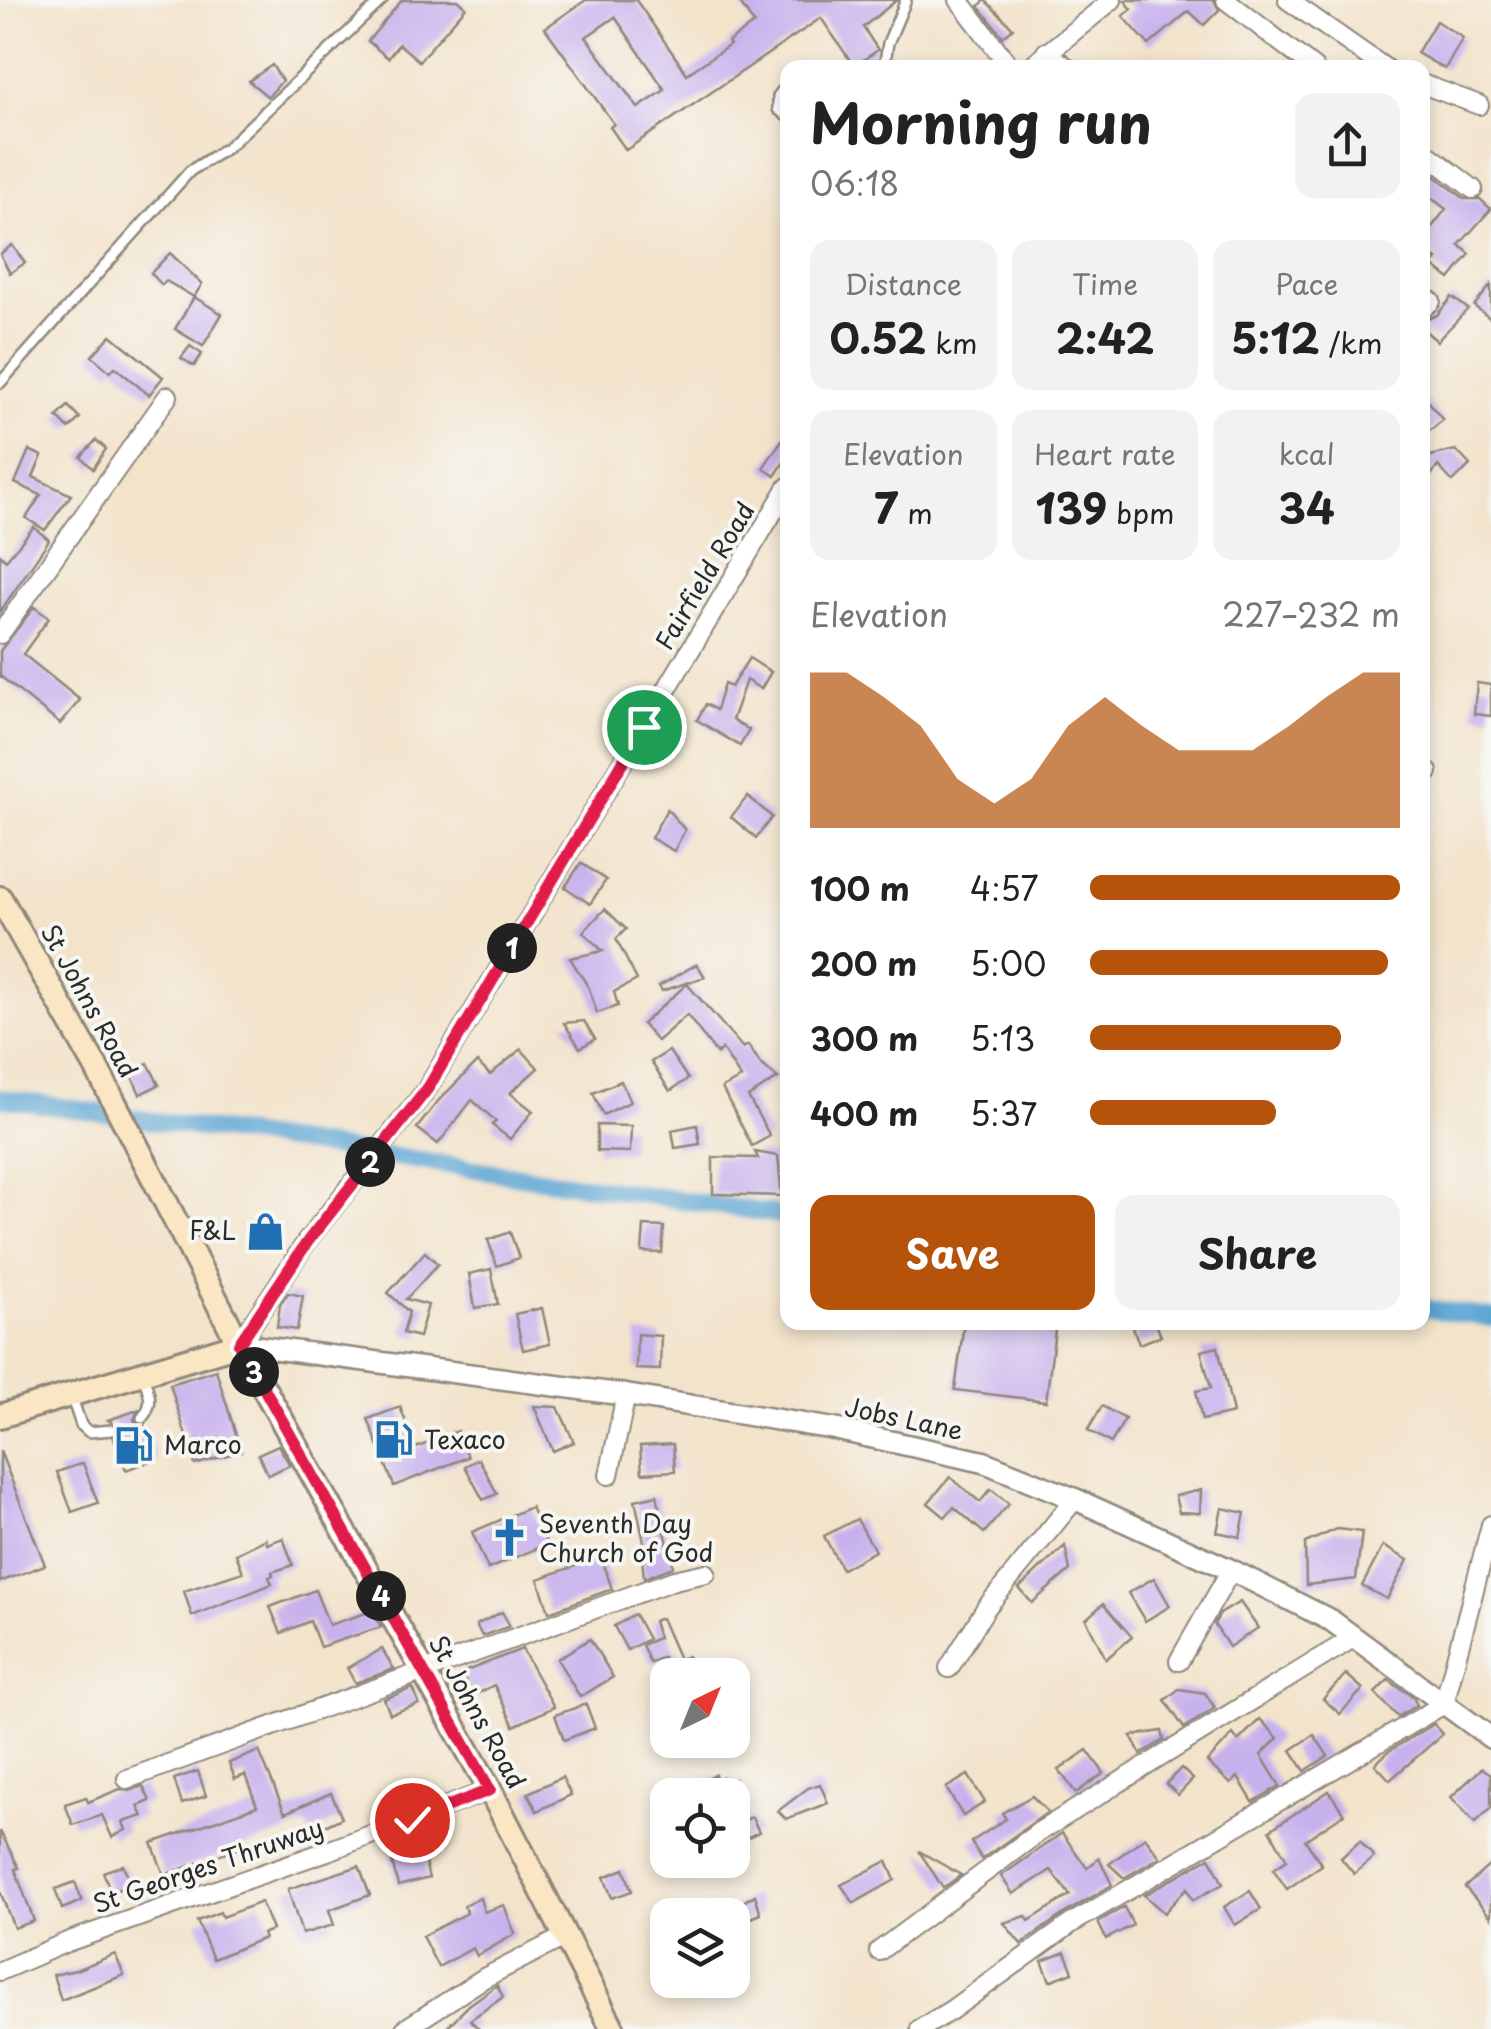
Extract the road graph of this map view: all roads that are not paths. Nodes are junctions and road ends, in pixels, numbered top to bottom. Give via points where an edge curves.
1 (382, 0) edge
2 (906, 0) edge
3 (959, 0) edge
4 (1112, 0) edge
5 (1226, 0) edge
6 (1288, 0) edge
7 (1046, 52) junction
8 (885, 60) edge
9 (1005, 60) edge
10 (1038, 60) edge
11 (1057, 60) edge
12 (1304, 60) edge
13 (1372, 60) edge
14 (1430, 87) edge
15 (1479, 105) dead end
16 (1430, 156) edge
17 (1473, 189) dead end
18 (0, 384) edge
19 (168, 396) dead end
20 (780, 499) edge
21 (0, 634) edge
22 (0, 898) edge
23 (239, 1344) junction
24 (143, 1376) junction
25 (626, 1394) junction
26 (72, 1396) junction
27 (0, 1416) edge
28 (142, 1418) dead end
29 (112, 1430) dead end
30 (609, 1475) dead end
31 (1075, 1499) junction
32 (1491, 1525) edge
33 (1232, 1570) junction
34 (706, 1573) dead end
35 (1353, 1638) junction
36 (1179, 1661) dead end
37 (949, 1668) dead end
38 (423, 1671) junction
39 (1444, 1704) junction
40 (1491, 1738) edge
41 (127, 1779) dead end
42 (490, 1790) junction
43 (566, 1936) junction
44 (879, 1951) dead end
45 (0, 1971) edge
46 (405, 2029) edge
47 (612, 2029) edge
48 (920, 2029) edge

1 - 18 lane via 228,147 190,171
2 - 8 lane
3 - 9 street
4 - 7 street
5 - 12 street
6 - 13 street
7 - 10 street
7 - 11 street
14 - 15 street
16 - 17 street
19 - 21 street
20 - 23 street, Fairfield Road via 428,1088 308,1241
22 - 23 main road, St Johns Road
23 - 24 main road
23 - 25 street, Jobs Lane
23 - 38 main road, St Johns Road
24 - 26 main road
24 - 28 lane via 152,1398
25 - 30 street
25 - 31 street, Jobs Lane via 984,1462
26 - 27 main road
26 - 29 lane via 89,1432
31 - 33 street, Jobs Lane
31 - 37 street via 986,1608
32 - 39 street
33 - 35 street, Jobs Lane
33 - 36 street
34 - 38 street
35 - 39 street, Jobs Lane
35 - 44 street via 1039,1832
38 - 41 street
38 - 42 main road, St Johns Road
39 - 40 street, Jobs Lane
39 - 48 street via 1072,1923
42 - 43 main road, St Johns Road
42 - 45 street, St Georges Thruway
43 - 46 street
43 - 47 main road, St Johns Road

